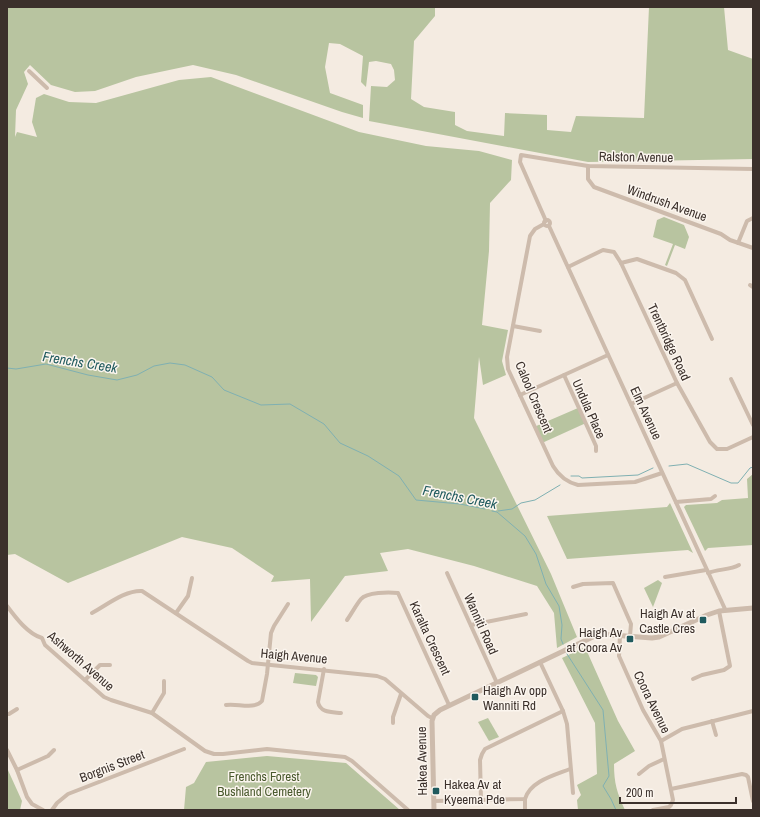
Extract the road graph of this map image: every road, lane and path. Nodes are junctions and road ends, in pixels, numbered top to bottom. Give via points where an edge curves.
1 (29, 71) dead end
2 (47, 88) dead end
3 (521, 154) joint
4 (588, 166) junction
5 (753, 169) edge
6 (753, 218) edge
7 (546, 224) junction
8 (738, 243) junction
9 (753, 248) edge
10 (621, 263) junction
11 (568, 267) junction
12 (513, 326) junction
13 (540, 330) dead end
14 (712, 339) dead end
15 (608, 355) junction
16 (564, 376) junction
17 (731, 379) dead end
18 (677, 383) junction
19 (520, 395) junction
20 (631, 404) junction
21 (753, 425) edge
22 (753, 437) edge
23 (596, 451) dead end
24 (662, 473) junction
25 (715, 496) dead end
26 (676, 502) junction
27 (739, 565) dead end
28 (707, 572) junction
29 (447, 573) dead end
30 (665, 577) dead end
31 (192, 578) dead end
32 (573, 587) dead end
33 (288, 604) dead end
34 (7, 606) edge
35 (753, 608) edge
36 (725, 610) junction
37 (719, 611) junction
38 (92, 613) dead end
39 (176, 613) junction
40 (526, 614) dead end
41 (347, 620) dead end
42 (471, 625) junction
43 (620, 635) junction
44 (630, 636) junction
45 (540, 662) junction
46 (268, 664) junction
47 (110, 665) dead end
48 (324, 669) junction
49 (693, 679) dead end
50 (85, 680) junction
51 (164, 680) dead end
52 (497, 683) junction
53 (401, 694) junction
54 (226, 705) dead end
55 (450, 705) junction
56 (17, 709) dead end
57 (563, 711) junction
58 (753, 711) edge
59 (152, 713) junction
60 (341, 713) dead end
61 (7, 714) edge
62 (432, 718) junction
63 (712, 721) junction
64 (393, 723) dead end
65 (716, 735) dead end
66 (661, 741) junction
67 (184, 749) dead end
68 (7, 750) edge
69 (54, 750) dead end
70 (664, 759) junction
71 (570, 769) junction
72 (17, 770) junction
73 (639, 774) dead end
74 (671, 788) junction
75 (573, 793) dead end
76 (525, 798) junction
77 (481, 800) junction
78 (434, 801) junction
79 (753, 801) edge
80 (43, 810) edge
81 (52, 810) edge
82 (408, 810) edge
83 (434, 810) edge
84 (525, 810) edge
85 (653, 810) edge

1 - 2 street
3 - 4 street, Ralston Avenue
3 - 7 street, Elm Avenue via 520,162
4 - 5 street, Ralston Avenue
4 - 8 street, Windrush Avenue via 588,179 594,187 721,234
6 - 8 street via 747,221
7 - 11 street, Elm Avenue
7 - 12 street, Calool Crescent via 530,236
8 - 9 street, Windrush Avenue
10 - 11 street, Trentbridge Road via 614,252 603,250
10 - 14 street via 637,259 676,273 685,280
10 - 18 street, Trentbridge Road
11 - 15 street, Elm Avenue
12 - 13 street
12 - 19 street, Calool Crescent via 507,357 508,369
15 - 16 street
15 - 20 street, Elm Avenue
16 - 19 street
16 - 23 street, Undula Place
17 - 21 street
18 - 20 street
18 - 22 street, Trentbridge Road via 710,442 717,449 727,449
19 - 24 street, Calool Crescent via 553,466 562,479 578,485 635,482
20 - 24 street, Elm Avenue
24 - 26 street, Elm Avenue
25 - 26 street via 711,499
26 - 28 street, Elm Avenue
27 - 28 street
28 - 30 street
28 - 36 street, Elm Avenue
29 - 42 street, Wanniti Road
31 - 39 street via 188,596
32 - 44 street via 612,583 631,624
33 - 46 street via 271,633
34 - 50 street, Ashworth Avenue via 34,636 42,638
35 - 36 street
36 - 37 street
37 - 44 street via 658,637
37 - 49 street via 730,666
38 - 39 street, Haigh Avenue via 135,591 142,591
39 - 46 street, Haigh Avenue via 248,661
40 - 42 street
41 - 55 street, Karalta Crescent via 366,595 398,593
42 - 52 street, Wanniti Road
43 - 44 street
43 - 45 street via 599,634
43 - 66 street, Coora Avenue via 620,656 643,710
45 - 52 street
45 - 57 street
46 - 48 street, Haigh Avenue
46 - 54 street via 262,701 259,704
47 - 50 street via 100,665
48 - 53 street, Haigh Avenue via 377,676 385,679
48 - 60 street via 319,707 323,711
50 - 59 street, Ashworth Avenue via 104,697
51 - 59 street via 164,693
52 - 55 street
53 - 62 street, Haigh Avenue
53 - 64 street
55 - 62 street, Hakea Avenue via 436,712
56 - 61 street
57 - 71 street via 567,724
57 - 77 street via 485,749 480,760
58 - 63 street
59 - 82 street, Ashworth Avenue via 205,751 214,754 267,749 345,756
62 - 78 street, Hakea Avenue
63 - 65 street
63 - 66 street via 682,729
66 - 70 street, Coora Avenue
67 - 81 street, Borgnis Street via 68,794
68 - 72 street
69 - 72 street via 48,756
70 - 73 street
70 - 74 street, Coora Avenue
71 - 75 street
71 - 76 street via 530,788
72 - 80 street via 27,797 32,804
74 - 79 street via 742,774 748,777
74 - 85 street, Coora Avenue via 672,806
76 - 77 street
76 - 84 street
77 - 78 street
78 - 83 street, Hakea Avenue

